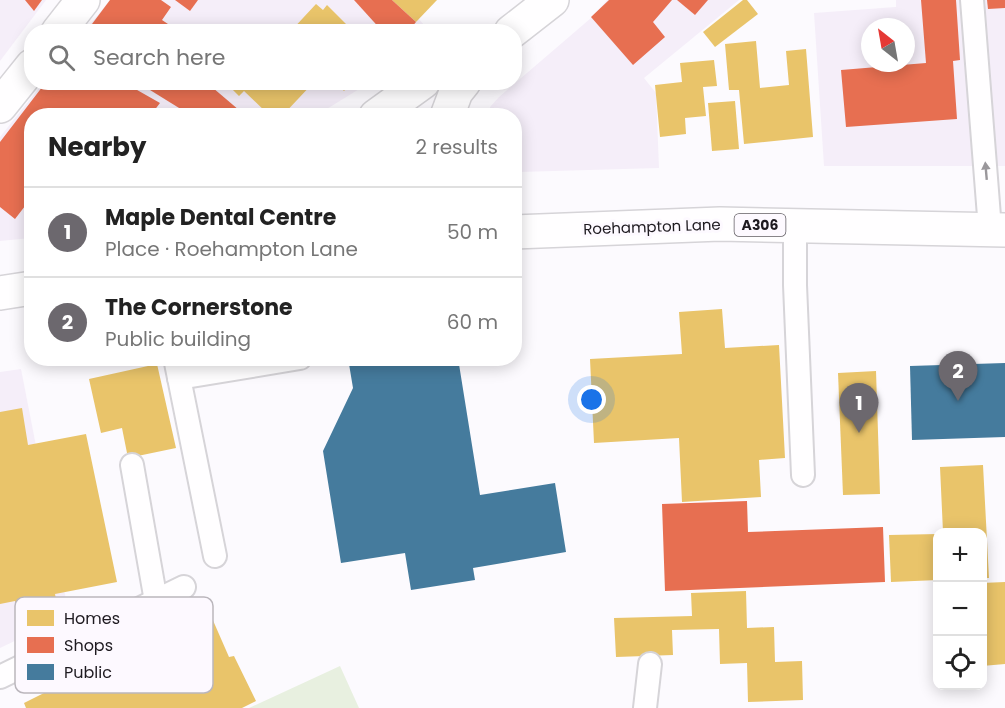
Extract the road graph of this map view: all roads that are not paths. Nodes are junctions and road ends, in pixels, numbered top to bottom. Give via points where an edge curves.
1 (83, 0) edge
2 (552, 0) edge
3 (972, 0) edge
4 (64, 24) edge
5 (521, 24) edge
6 (24, 76) edge
7 (412, 90) edge
8 (458, 90) edge
9 (0, 106) edge
10 (387, 108) edge
11 (450, 108) edge
12 (795, 225) junction
13 (998, 230) edge
14 (522, 232) edge
15 (24, 289) edge
16 (0, 293) edge
17 (202, 366) edge
18 (177, 368) edge
19 (132, 465) dead end
20 (803, 475) dead end
21 (215, 556) dead end
22 (184, 587) dead end
23 (155, 597) edge
24 (164, 597) edge
25 (650, 663) dead end
26 (15, 670) edge
27 (0, 677) edge
28 (645, 708) edge

1 - 4 main road
2 - 5 main road
13 -> 3 lane
6 - 9 main road
7 - 10 main road
8 - 11 main road
12 - 13 main road, Roehampton Lane / A306
12 - 14 main road, Roehampton Lane / A306
12 - 20 lane
15 - 16 main road
17 - 18 lane
18 - 21 lane
19 - 23 lane
22 - 24 lane
25 - 28 lane
26 - 27 lane

